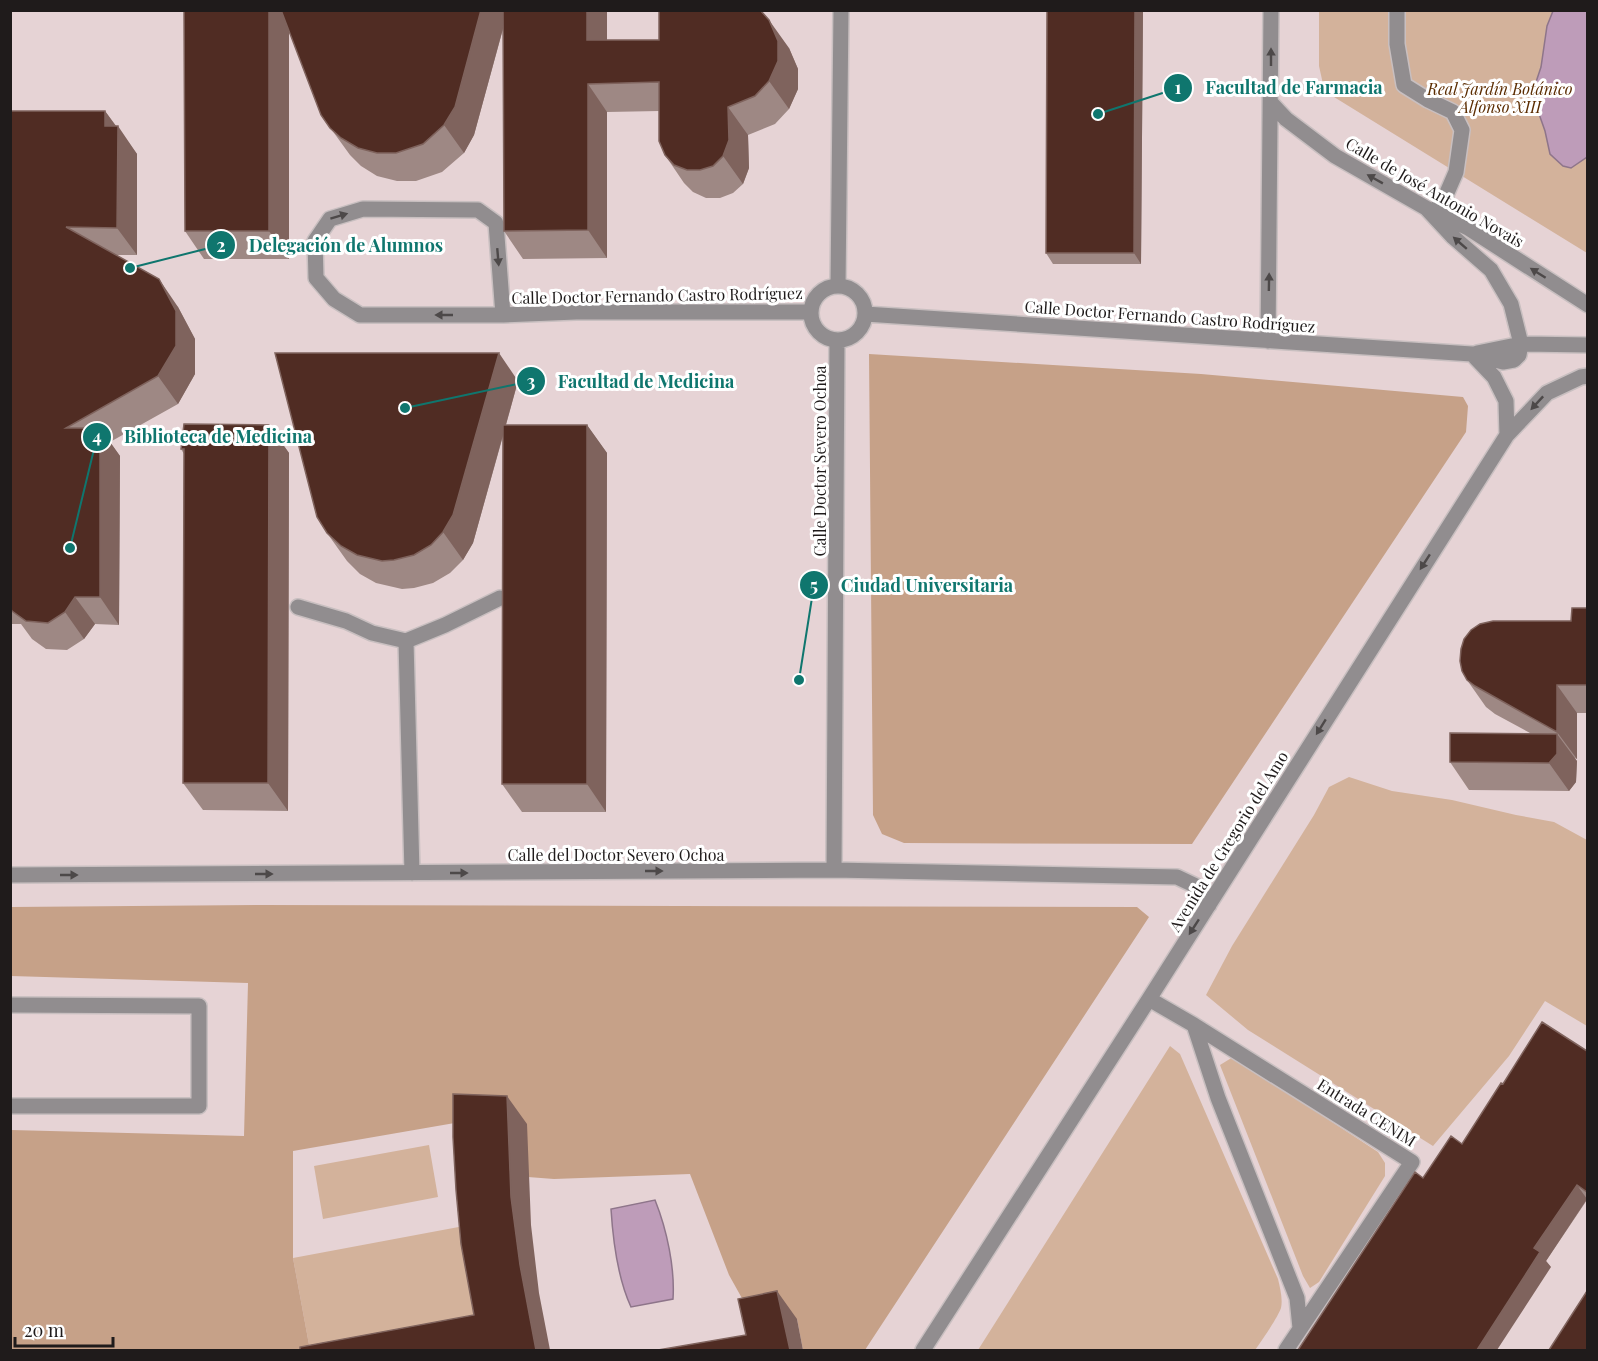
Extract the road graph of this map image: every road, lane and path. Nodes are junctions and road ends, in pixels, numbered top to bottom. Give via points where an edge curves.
1 (841, 10) edge
2 (1271, 10) edge
3 (1397, 10) edge
4 (1271, 103) junction
5 (1431, 210) junction
6 (838, 286) junction
7 (1587, 305) edge
8 (811, 312) junction
9 (865, 314) junction
10 (503, 315) junction
11 (837, 339) junction
12 (1268, 341) junction
13 (1521, 344) junction
14 (1587, 345) edge
15 (1472, 354) junction
16 (1587, 376) edge
17 (1507, 435) junction
18 (500, 598) edge
19 (298, 607) dead end
20 (406, 641) junction
21 (834, 870) junction
22 (412, 873) junction
23 (10, 875) edge
24 (1209, 905) junction
25 (1149, 999) junction
26 (10, 1005) edge
27 (1194, 1025) junction
28 (10, 1107) edge
29 (1300, 1328) junction
30 (923, 1350) edge
31 (1286, 1350) edge

1 - 6 street
4 -> 2 street
3 - 5 street via 1397,44 1404,85 1453,112 1462,130 1456,171 1446,195
5 -> 4 street, Calle de José Antonio Novais via 1335,156
12 -> 4 street
7 -> 5 street, Calle de José Antonio Novais via 1468,228
13 -> 5 street via 1511,304 1491,270 1452,236
6 - 8 street via 823,291
6 - 9 street via 860,297
8 - 10 street, Calle Doctor Fernando Castro Rodríguez
8 - 11 street via 821,334
9 - 11 street via 853,335
9 - 12 street, Calle Doctor Fernando Castro Rodríguez
10 -> 10 street, Calle Doctor Fernando Castro Rodríguez via 360,315 334,298 316,278 315,241 330,219 363,209 478,210 496,223
11 - 21 street, Calle Doctor Severo Ochoa
12 - 15 street, Calle Doctor Fernando Castro Rodríguez
13 - 14 street, Calle Doctor Fernando Castro Rodríguez
13 - 15 street, Calle Doctor Fernando Castro Rodríguez
15 - 17 street via 1494,377 1506,401
16 -> 17 street, Avenida de Gregorio del Amo via 1547,393
17 -> 24 street, Avenida de Gregorio del Amo
18 - 20 street
19 - 20 street
20 - 22 street
22 -> 21 street, Calle del Doctor Severo Ochoa
21 - 24 street, Calle del Doctor Severo Ochoa via 1178,877 1196,886
23 -> 22 street, Calle del Doctor Severo Ochoa
24 -> 25 street, Avenida de Gregorio del Amo
25 - 27 street, Entrada CENIM
25 - 30 street, Avenida de Gregorio del Amo
26 - 28 street via 199,1006 199,1106
27 - 29 street via 1218,1098 1297,1298
27 - 29 street, Entrada CENIM via 1412,1162
29 - 31 street, Entrada CENIM

